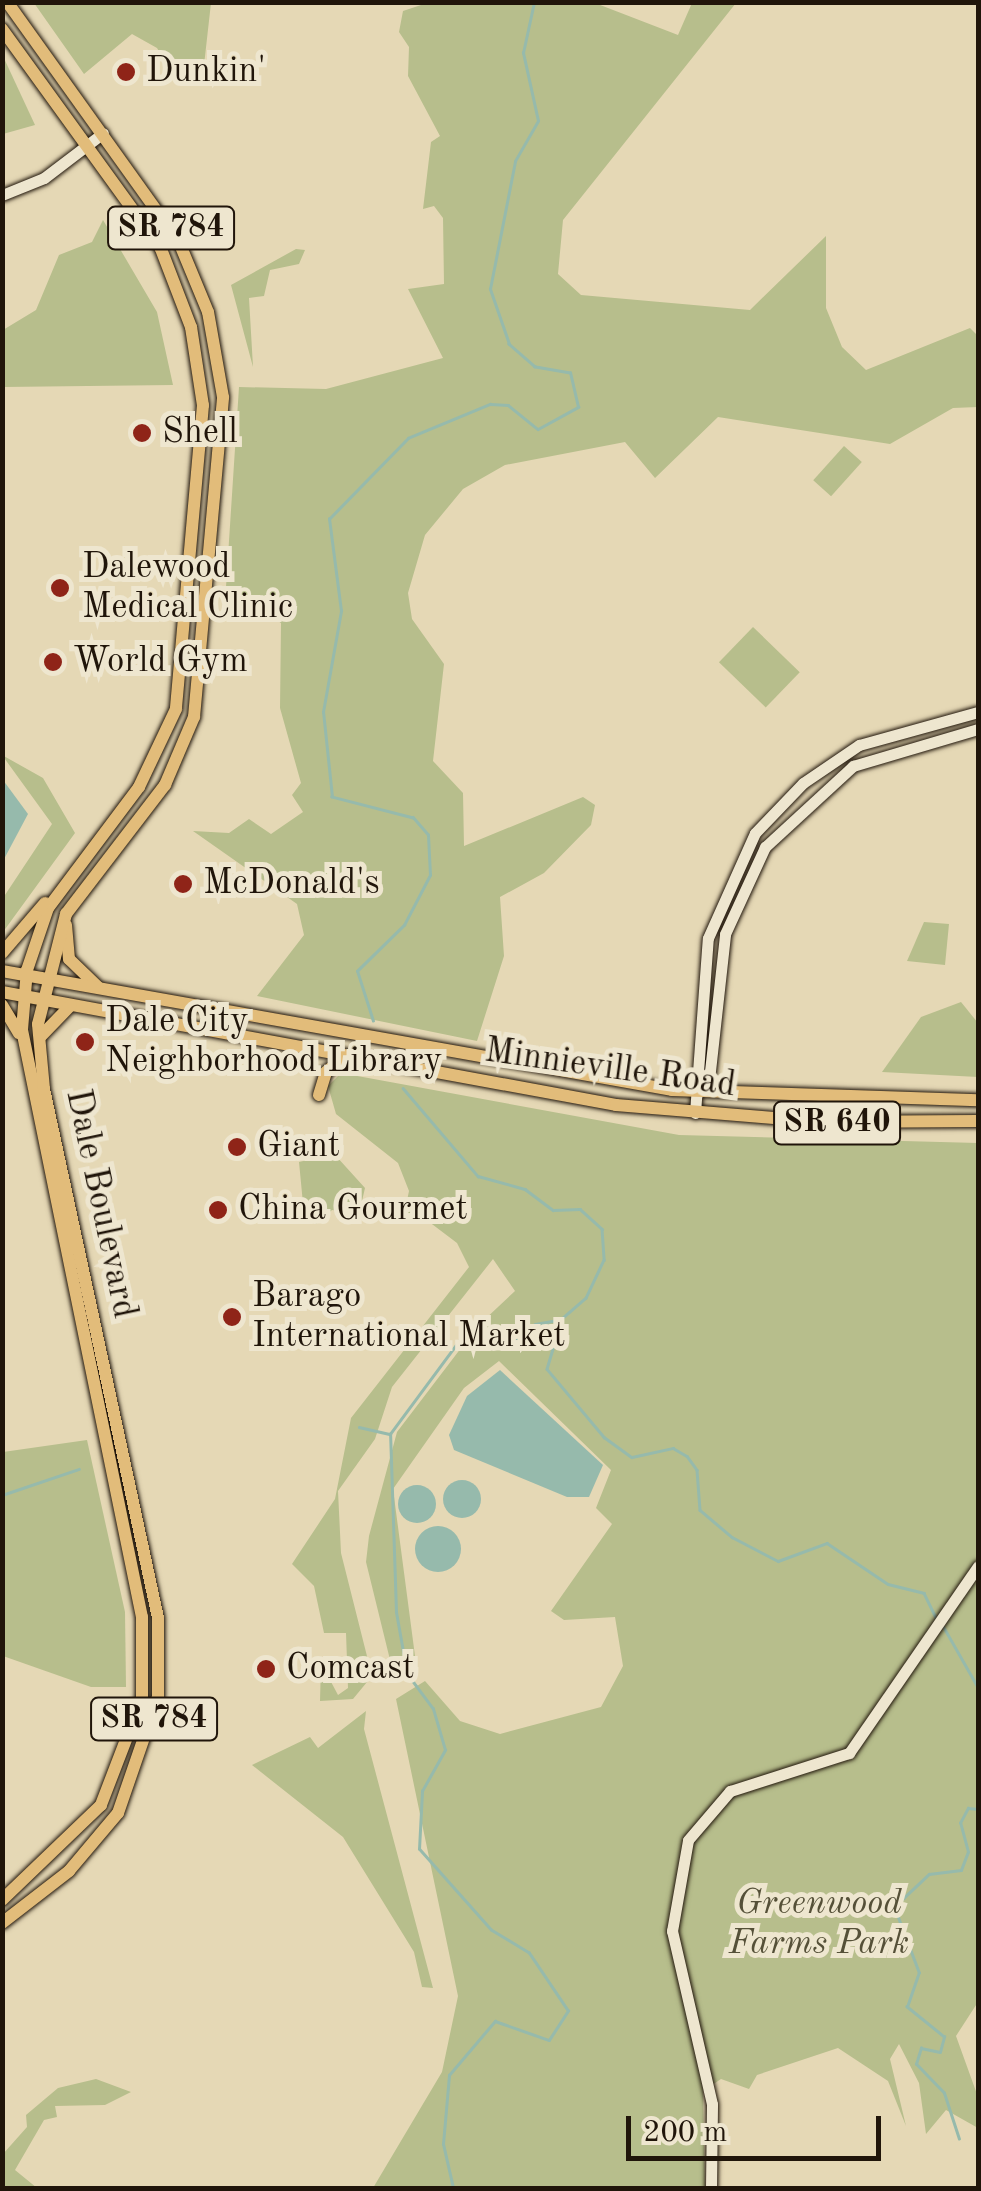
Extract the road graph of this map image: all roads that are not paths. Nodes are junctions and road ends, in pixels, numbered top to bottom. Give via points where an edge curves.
1 (7, 2) edge
2 (2, 29) edge
3 (104, 133) junction
4 (88, 145) junction
5 (2, 194) edge
6 (978, 712) edge
7 (978, 729) edge
8 (57, 890) junction
9 (66, 914) junction
10 (2, 953) edge
11 (2, 971) edge
12 (26, 976) junction
13 (45, 979) junction
14 (100, 989) junction
15 (2, 992) edge
16 (24, 996) junction
17 (41, 1000) junction
18 (2, 1005) edge
19 (71, 1006) junction
20 (22, 1041) junction
21 (38, 1048) junction
22 (345, 1058) junction
23 (698, 1093) junction
24 (319, 1095) dead end
25 (978, 1100) edge
26 (695, 1112) junction
27 (978, 1122) edge
28 (978, 1566) edge
29 (2, 1900) edge
30 (2, 1923) edge
31 (711, 2188) edge

1 - 3 main road, Dale Boulevard / SR 784
2 - 4 main road, Dale Boulevard / SR 784
3 - 4 street
3 - 9 main road, Dale Boulevard / SR 784 via 166,219 202,294 223,427 194,717 165,784
4 - 5 street
4 - 8 main road, Dale Boulevard / SR 784 via 171,270 197,352 203,431 176,708 139,788
6 - 23 street via 849,751 755,833 708,938
7 - 23 street via 852,766 765,847 730,918 708,1080
8 - 10 main road
8 - 12 main road, Dale Boulevard / SR 784
9 - 13 main road, Dale Boulevard / SR 784
9 - 14 main road via 69,959
11 - 12 main road, Minnieville Road / SR 640
12 - 13 main road, Minnieville Road / SR 640
12 - 16 main road, Dale Boulevard / SR 784
13 - 14 main road, Minnieville Road / SR 640
13 - 17 main road, Dale Boulevard / SR 784
14 - 23 main road, Minnieville Road / SR 640
15 - 16 main road, Minnieville Road / SR 640
16 - 17 main road, Minnieville Road / SR 640
16 - 20 main road, Dale Boulevard / SR 784
17 - 19 main road, Minnieville Road / SR 640
17 - 21 main road, Dale Boulevard / SR 784
18 - 20 main road
19 - 21 main road via 49,1020
19 - 22 main road, Minnieville Road / SR 640
20 - 29 main road, Dale Boulevard / SR 784 via 142,1616 144,1667 129,1752 101,1805
21 - 30 main road, Dale Boulevard / SR 784 via 153,1591 160,1668 148,1744 118,1813 69,1871
22 - 24 main road via 326,1072
22 - 26 main road, Minnieville Road / SR 640
23 - 25 main road, Minnieville Road / SR 640
23 - 26 street
26 - 27 main road, Minnieville Road / SR 640
28 - 31 street via 849,1753 730,1791 688,1840 672,1931 712,2104

